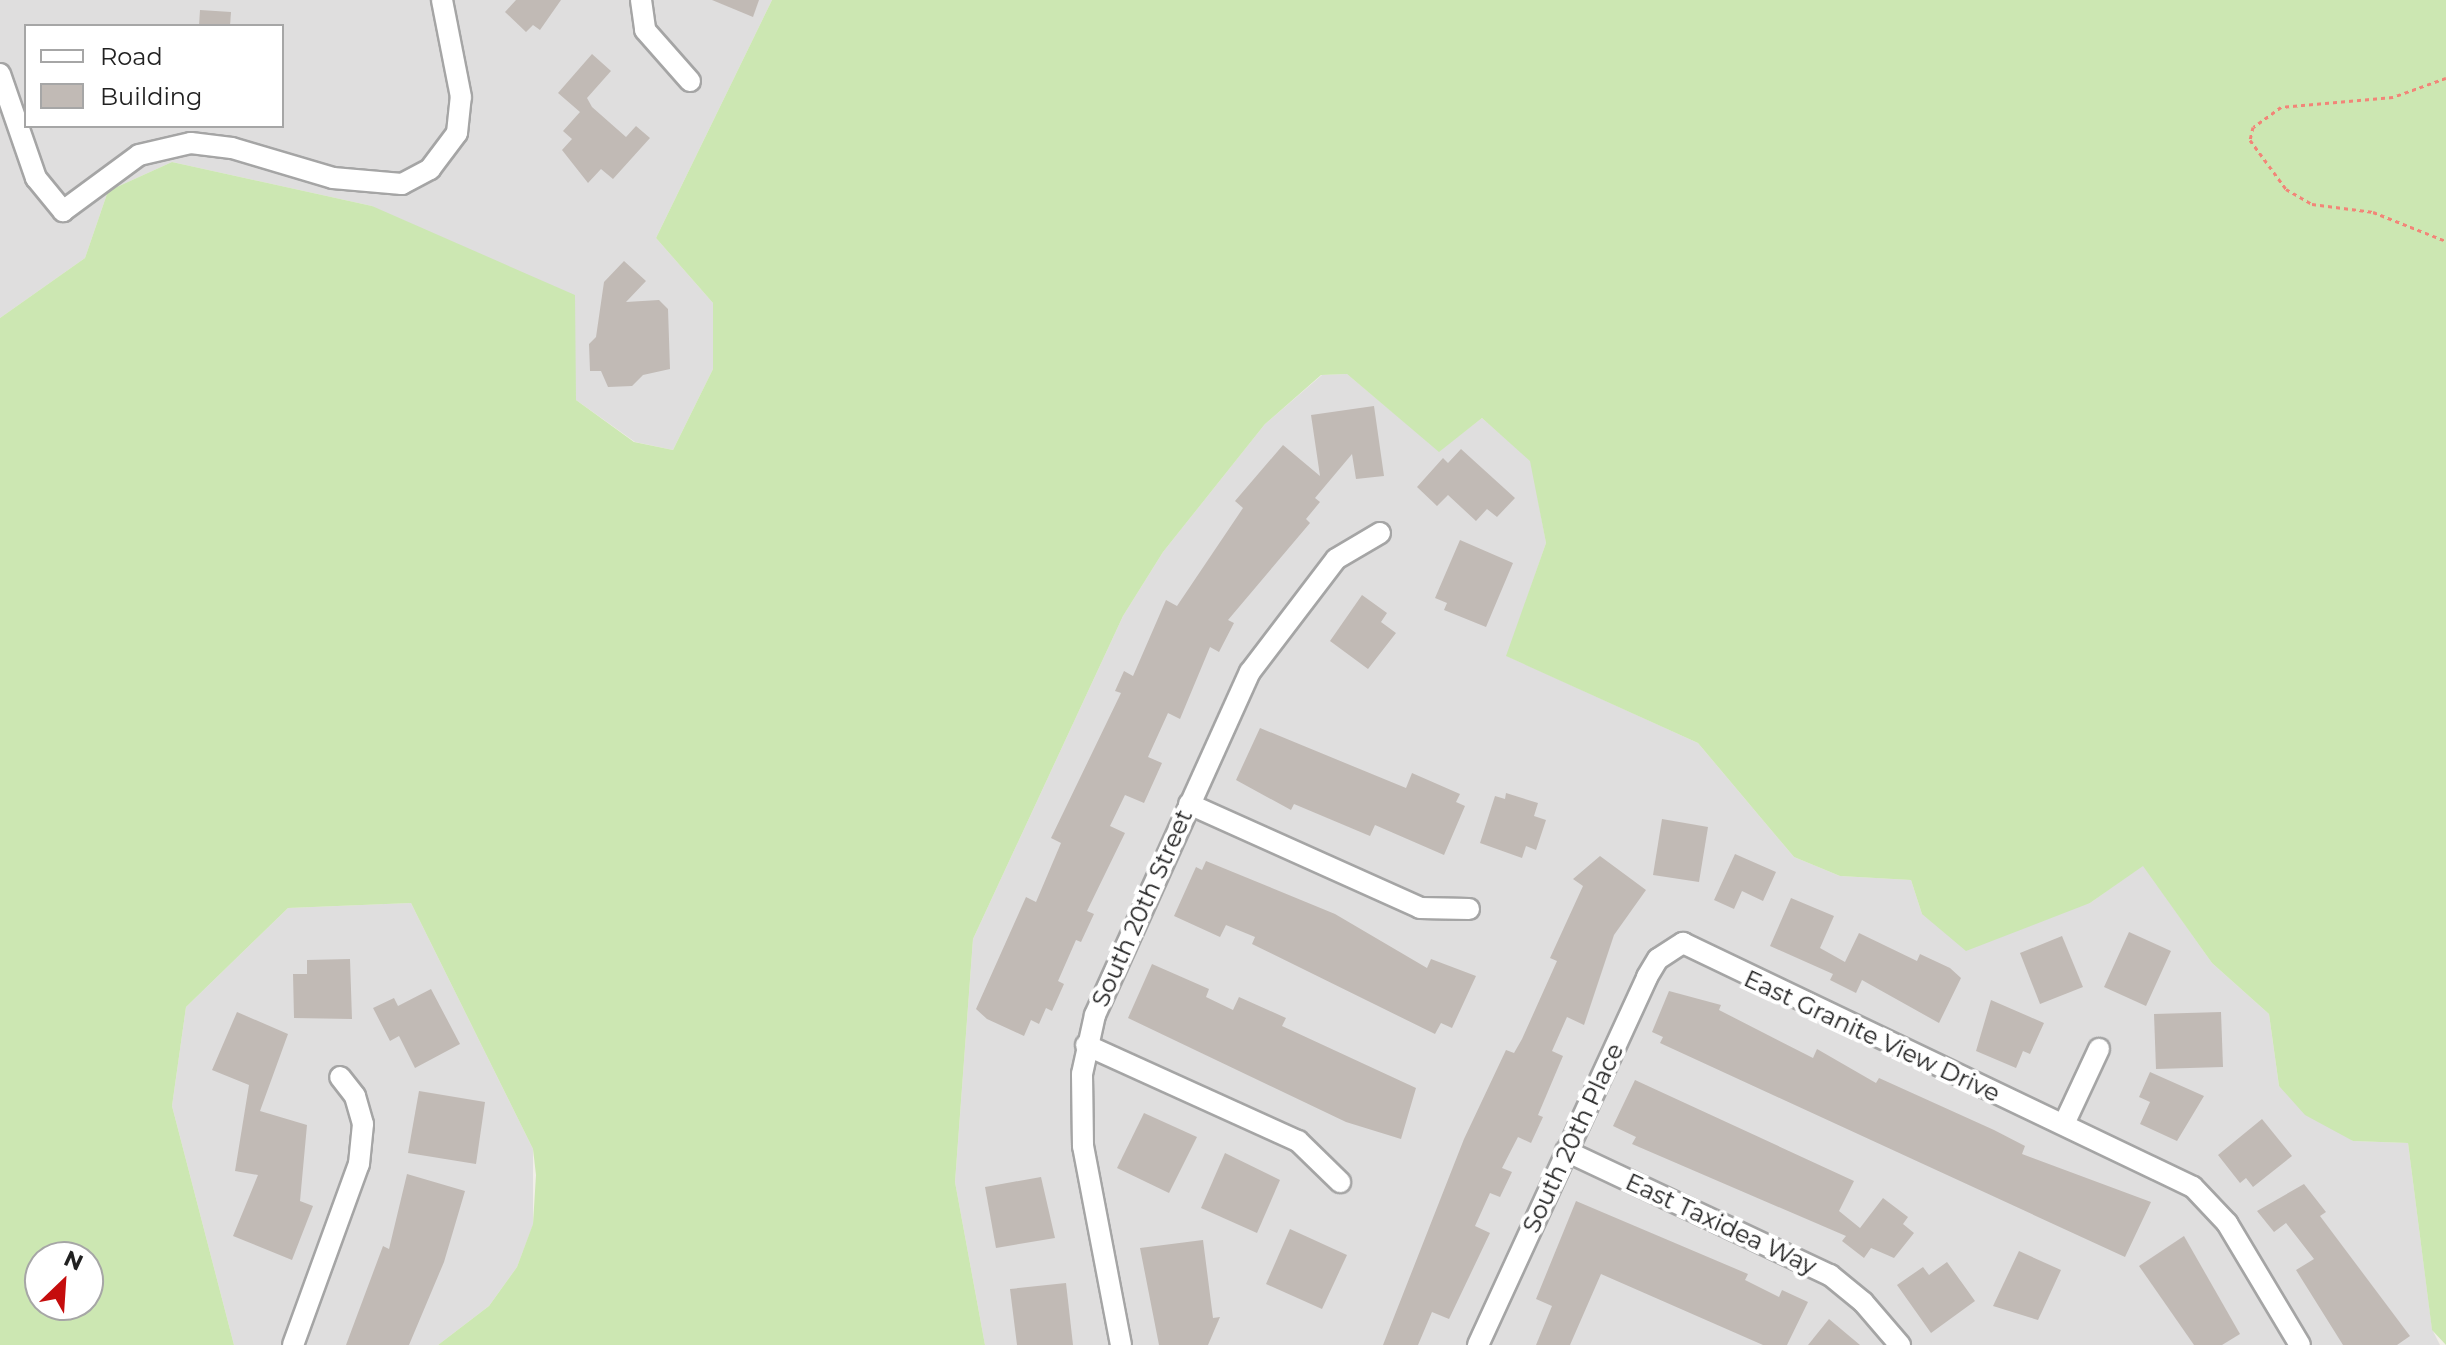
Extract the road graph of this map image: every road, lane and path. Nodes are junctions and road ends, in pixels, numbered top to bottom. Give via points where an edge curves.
1 (442, 0) edge
2 (641, 0) edge
3 (0, 74) edge
4 (2446, 78) edge
5 (690, 81) dead end
6 (2446, 241) edge
7 (1380, 533) dead end
8 (1189, 804) junction
9 (1469, 909) dead end
10 (1683, 943) joint
11 (1086, 1045) junction
12 (2099, 1049) dead end
13 (340, 1077) dead end
14 (2064, 1124) junction
15 (1566, 1151) junction
16 (1340, 1182) dead end
17 (293, 1345) edge
18 (1121, 1345) edge
19 (1478, 1345) edge
20 (1900, 1345) edge
21 (2300, 1345) edge

1 - 3 street via 461,97 457,133 430,169 402,184 333,178 232,148 191,143 139,155 63,211 36,178
2 - 5 street via 645,30
4 - 6 path via 2393,97 2281,107 2253,127 2250,140 2286,189 2312,204 2373,212
7 - 8 street, South 20th Street via 1336,559 1268,645
8 - 9 street via 1420,908
8 - 11 street, South 20th Street via 1108,980
10 - 14 street, East Granite View Drive
10 - 15 street, South 20th Place via 1658,959 1647,977
11 - 16 street via 1298,1141
11 - 18 street, South 20th Street via 1083,1146
12 - 14 street
13 - 17 street via 355,1096 363,1124 359,1164
14 - 21 street, East Granite View Drive via 2169,1173 2210,1200
15 - 19 street, South 20th Place
15 - 20 street, East Taxidea Way via 1830,1275 1863,1302

